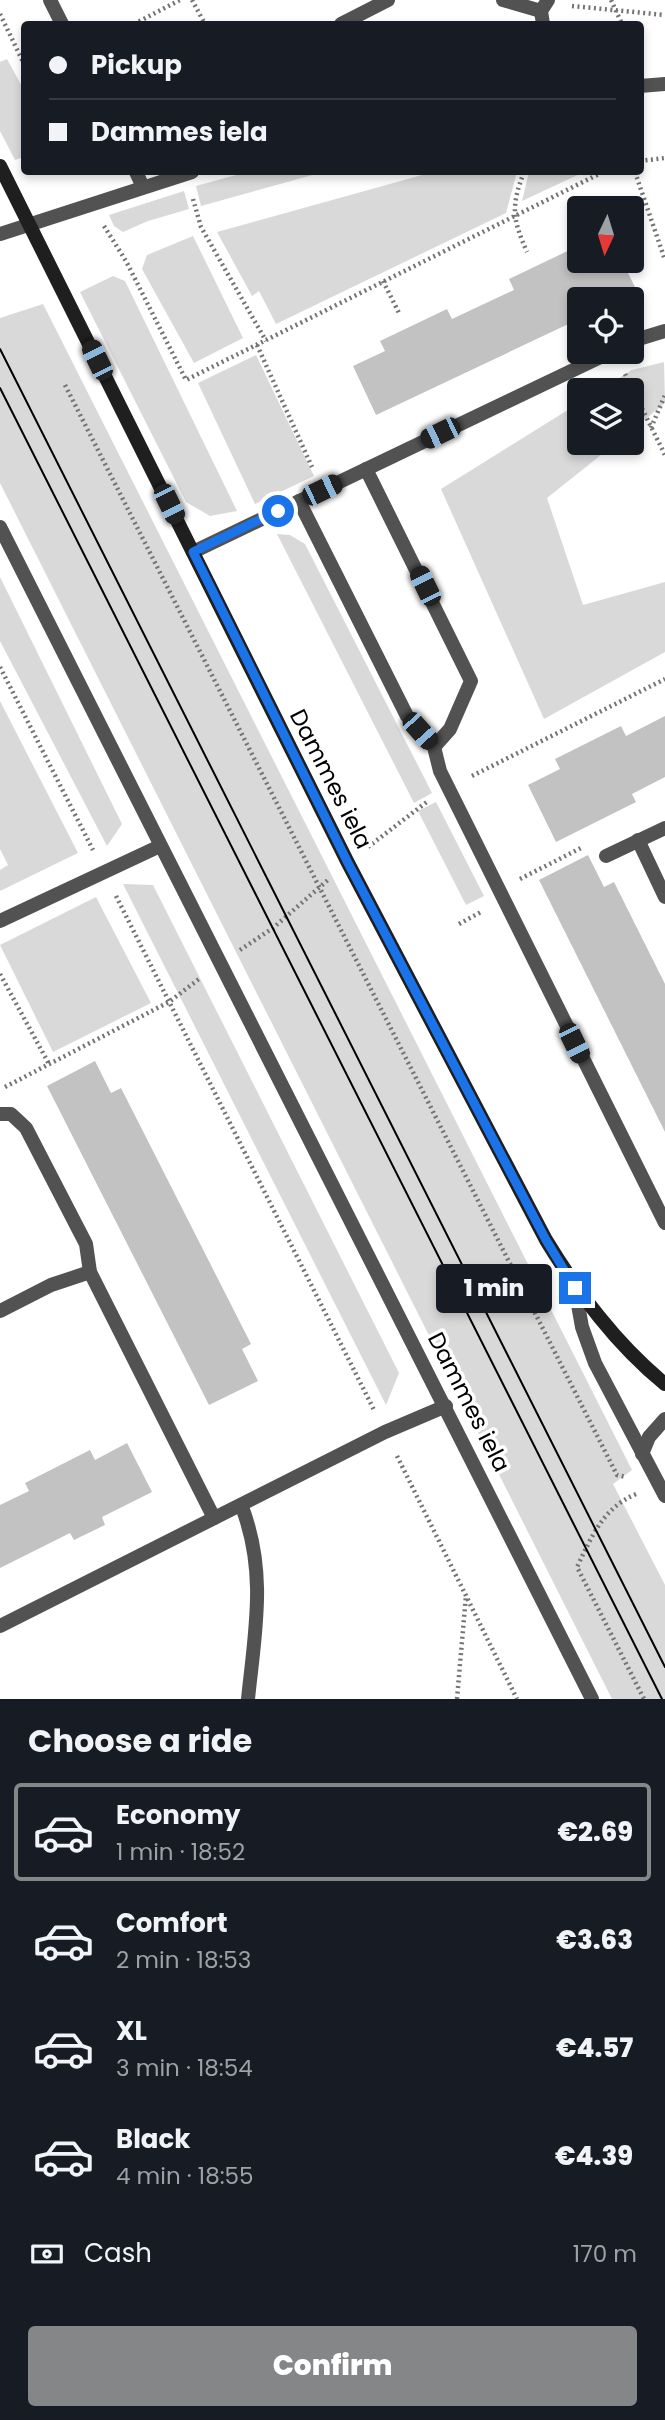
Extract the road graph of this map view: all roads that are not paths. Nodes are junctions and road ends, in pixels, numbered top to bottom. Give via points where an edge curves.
1 (50, 0) edge
2 (388, 0) edge
3 (503, 0) edge
4 (544, 12) edge
5 (60, 21) edge
6 (347, 21) edge
7 (665, 84) edge
8 (644, 86) edge
9 (0, 166) edge
10 (138, 175) edge
11 (180, 175) edge
12 (144, 187) junction
13 (30, 224) junction
14 (0, 234) edge
15 (665, 331) edge
16 (644, 337) edge
17 (599, 364) edge
18 (366, 469) junction
19 (299, 501) junction
20 (0, 527) edge
21 (193, 552) junction
22 (434, 747) junction
23 (665, 828) edge
24 (638, 841) junction
25 (160, 846) junction
26 (606, 856) road end
27 (665, 897) edge
28 (0, 921) edge
29 (0, 1114) edge
30 (665, 1223) edge
31 (90, 1272) junction
32 (575, 1288) junction
33 (0, 1311) edge
34 (665, 1384) edge
35 (446, 1406) junction
36 (665, 1419) edge
37 (642, 1454) junction
38 (661, 1490) edge
39 (242, 1507) junction
40 (215, 1518) junction
41 (0, 1626) edge
42 (248, 1699) edge
43 (592, 1699) edge

1 - 5 street
2 - 6 street
3 - 4 street
7 - 8 street
9 - 13 street, Dammes iela
10 - 12 street
11 - 12 street
12 - 13 street
13 - 14 street
13 - 21 street, Dammes iela
15 - 16 street
17 - 18 street
18 - 19 street
18 - 22 street via 471,681 450,729
19 - 21 street
19 - 22 street via 407,716
20 - 25 street, Dammes iela
21 - 32 street, Dammes iela via 348,863
22 - 30 street via 449,788
23 - 24 street
24 - 26 street
24 - 27 street
25 - 28 street
25 - 35 street, Dammes iela
29 - 31 street via 10,1114 26,1128 86,1244
31 - 33 street via 51,1285
31 - 40 street
32 - 34 street, Dammes iela via 615,1336
32 - 37 street via 595,1363
35 - 39 street via 385,1432
35 - 43 street, Dammes iela
36 - 37 street
37 - 38 street
39 - 40 street
39 - 42 street via 254,1539 259,1584
40 - 41 street

